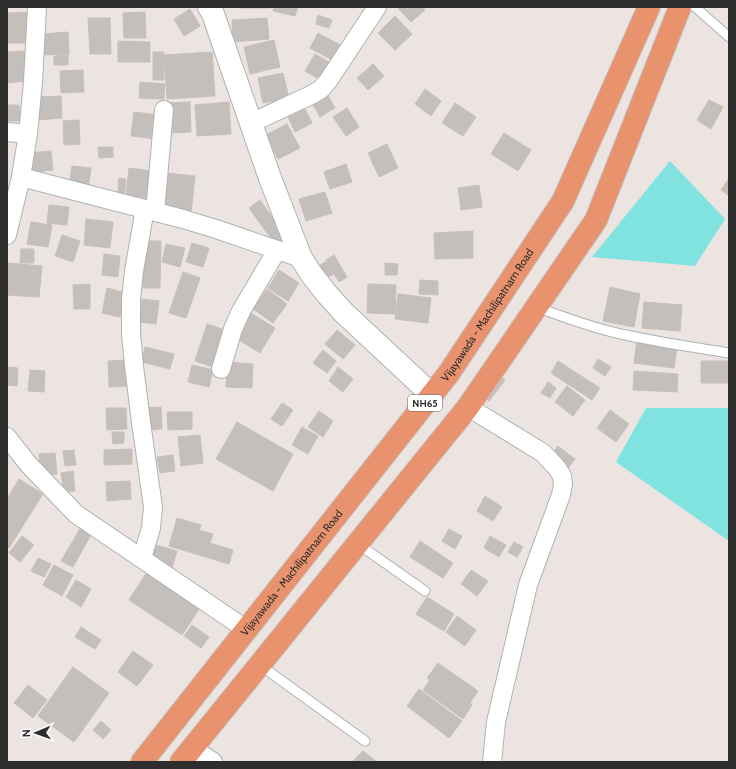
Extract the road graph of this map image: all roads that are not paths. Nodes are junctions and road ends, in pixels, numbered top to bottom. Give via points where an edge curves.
1 (37, 7) edge
2 (209, 7) edge
3 (377, 7) edge
4 (649, 7) edge
5 (680, 7) edge
6 (695, 7) edge
7 (729, 37) edge
8 (164, 110) dead end
9 (251, 123) junction
10 (7, 132) edge
11 (28, 134) junction
12 (21, 177) junction
13 (150, 211) junction
14 (7, 235) edge
15 (277, 250) junction
16 (300, 258) junction
17 (535, 307) junction
18 (729, 352) edge
19 (221, 369) dead end
20 (432, 395) junction
21 (468, 407) junction
22 (7, 437) edge
23 (358, 543) junction
24 (142, 558) junction
25 (426, 591) dead end
26 (247, 630) junction
27 (260, 665) junction
28 (365, 741) dead end
29 (187, 755) edge
30 (142, 762) edge
31 (213, 762) edge
32 (492, 762) edge

1 - 11 street
2 - 9 street
3 - 9 street via 321,89
4 - 20 highway, Vijayawada - Machilipatnam Road / NH65 via 563,201
5 - 17 highway via 596,220
6 - 7 lane
8 - 13 street
9 - 16 street
10 - 11 street
11 - 12 street
12 - 13 street
12 - 14 street
13 - 15 street via 216,229
13 - 24 street via 134,271 131,305 134,366 153,507 151,528
15 - 16 street
15 - 19 street via 241,311
16 - 20 street via 343,312
17 - 18 lane via 620,334
17 - 21 highway
20 - 26 highway, Vijayawada - Machilipatnam Road / NH65
21 - 23 highway
21 - 32 street via 542,453 557,468 563,484 528,585 496,722
22 - 24 street via 29,465 76,514
23 - 25 lane
23 - 27 highway
24 - 26 street
26 - 30 highway, Vijayawada - Machilipatnam Road / NH65
27 - 28 lane
27 - 29 highway
29 - 31 street

